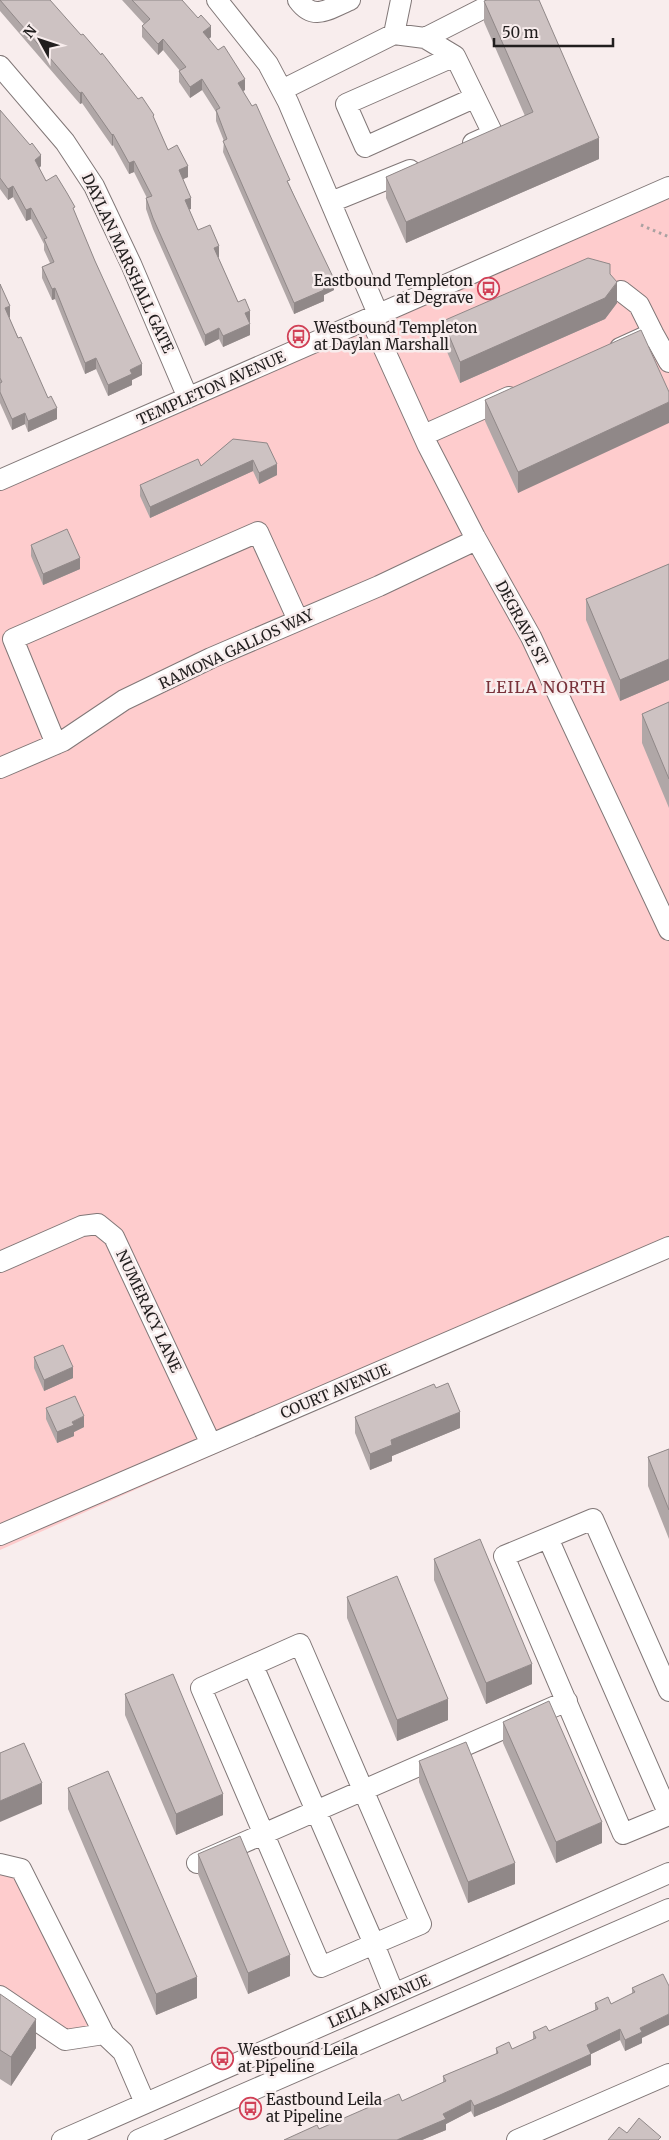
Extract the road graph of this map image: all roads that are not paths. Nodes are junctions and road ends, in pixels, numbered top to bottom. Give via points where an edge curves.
1 (217, 0) edge
2 (298, 0) edge
3 (350, 0) edge
4 (401, 0) edge
5 (482, 9) edge
6 (394, 34) junction
7 (425, 38) junction
8 (455, 56) junction
9 (0, 66) edge
10 (282, 90) junction
11 (474, 98) junction
12 (458, 149) edge
13 (424, 164) edge
14 (669, 187) edge
15 (331, 202) junction
16 (621, 291) dead end
17 (374, 316) junction
18 (653, 333) junction
19 (600, 356) edge
20 (669, 362) edge
21 (530, 388) edge
22 (188, 398) junction
23 (424, 435) junction
24 (0, 480) edge
25 (476, 540) junction
26 (298, 620) junction
27 (56, 744) junction
28 (0, 768) edge
29 (669, 930) edge
30 (669, 1246) edge
31 (0, 1262) edge
32 (211, 1444) junction
33 (0, 1535) edge
34 (548, 1538) junction
35 (253, 1666) junction
36 (669, 1691) edge
37 (567, 1701) junction
38 (365, 1791) junction
39 (316, 1812) junction
40 (264, 1834) junction
41 (197, 1863) edge
42 (0, 1864) edge
43 (669, 1873) edge
44 (669, 1909) edge
45 (374, 1944) junction
46 (394, 1994) junction
47 (0, 1996) edge
48 (104, 2034) junction
49 (669, 2074) edge
50 (145, 2103) junction
51 (62, 2140) edge
52 (138, 2140) edge
53 (517, 2140) edge

1 - 10 street via 252,40
2 - 3 street via 305,10 318,13
4 - 6 street
5 - 7 street
6 - 7 street
6 - 10 street
7 - 8 street
8 - 11 street
8 - 11 street via 346,104 365,147
9 - 22 street, DAYLAN MARSHALL GATE via 65,142 94,186
10 - 15 street
11 - 12 street via 493,134
13 - 15 street
14 - 17 street, TEMPLETON AVENUE
15 - 17 street
16 - 18 street via 639,305
17 - 22 street, TEMPLETON AVENUE
17 - 23 street, DEGRAVE ST
18 - 19 street
18 - 20 street
21 - 23 street
22 - 24 street, TEMPLETON AVENUE
23 - 25 street, DEGRAVE ST
25 - 26 street, RAMONA GALLOS WAY
25 - 29 street, DEGRAVE ST via 531,637
26 - 27 street, RAMONA GALLOS WAY via 124,700
26 - 27 street via 258,532 13,639
27 - 28 street, RAMONA GALLOS WAY
30 - 32 street, COURT AVENUE
31 - 32 street, NUMERACY LANE via 82,1226 98,1224 114,1237
32 - 33 street, COURT AVENUE
34 - 36 street via 594,1519
34 - 37 street via 504,1556
34 - 37 street via 669,1815 623,1834
35 - 38 street via 300,1644
35 - 39 street
35 - 40 street via 200,1688
37 - 38 street
38 - 39 street
38 - 45 street via 421,1924
39 - 40 street
39 - 45 street
40 - 41 street
40 - 45 street via 321,1967
42 - 48 street via 21,1868
43 - 46 street, LEILA AVENUE
44 - 52 street, LEILA AVENUE
45 - 46 street
46 - 50 street, LEILA AVENUE
47 - 48 street via 65,2040
48 - 50 street via 123,2052
49 - 53 street
50 - 51 street, LEILA AVENUE

